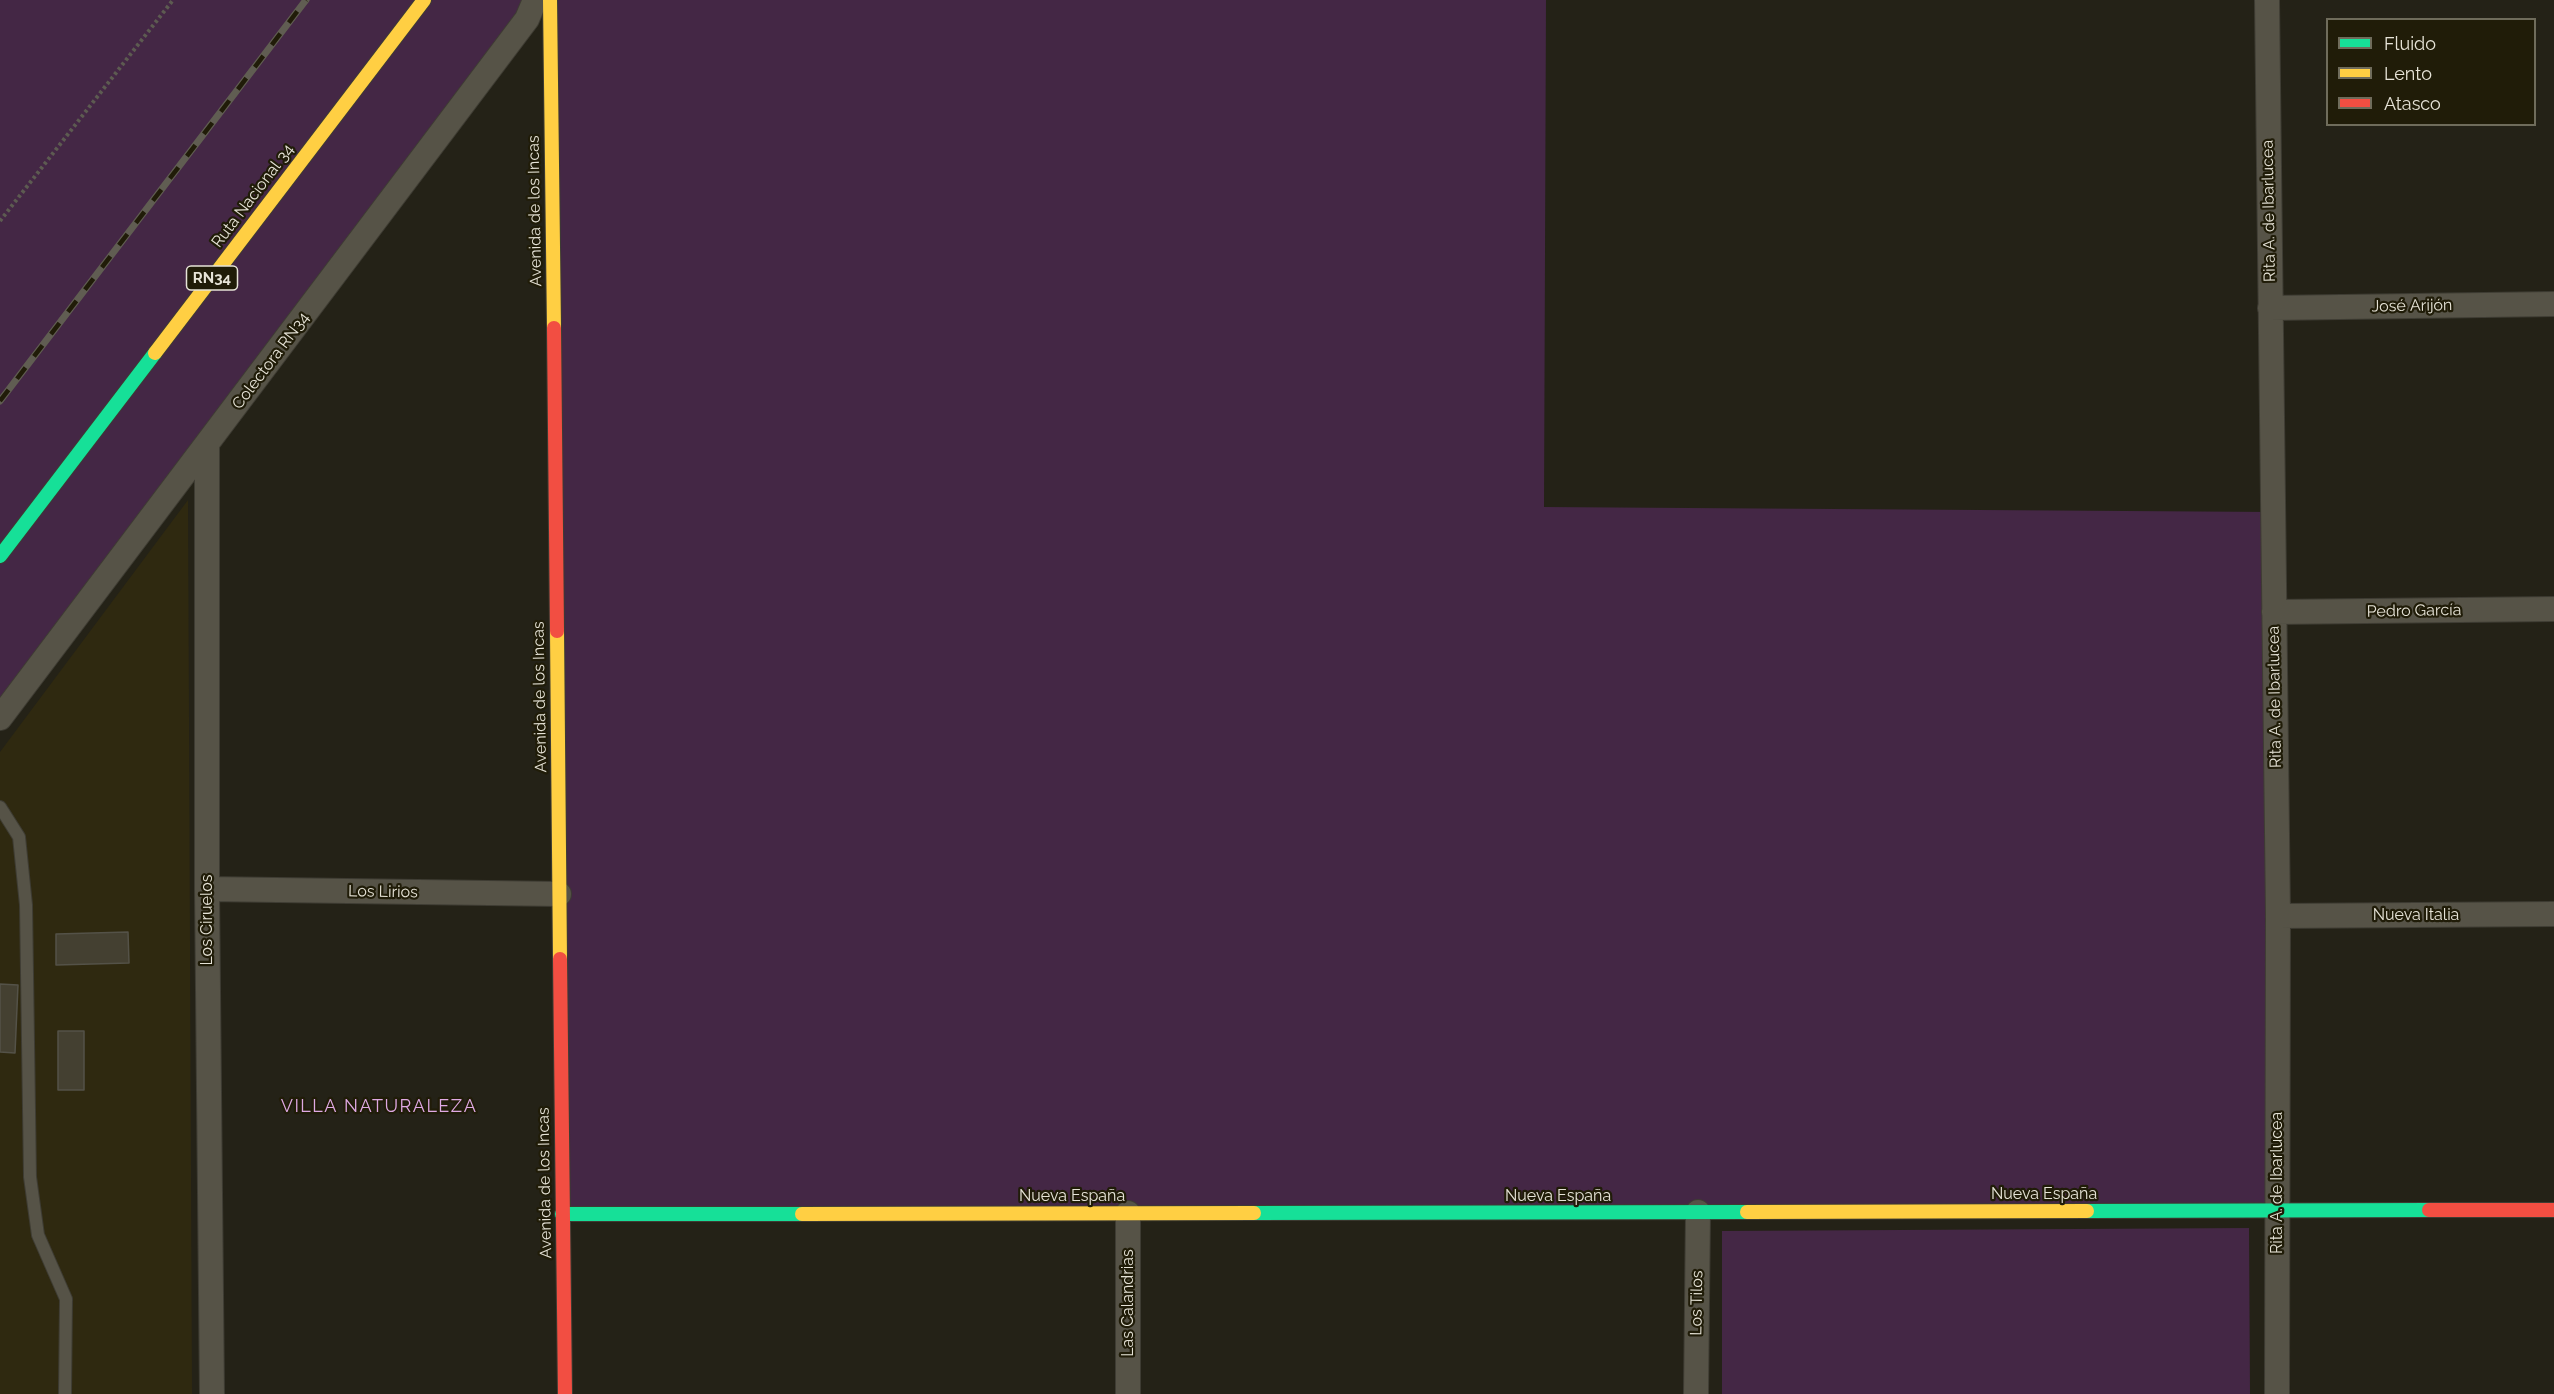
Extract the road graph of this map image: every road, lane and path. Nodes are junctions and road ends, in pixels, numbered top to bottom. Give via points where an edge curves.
1 (173, 0) edge
2 (424, 0) edge
3 (535, 0) edge
4 (550, 0) edge
5 (2267, 0) edge
6 (0, 221) edge
7 (2554, 304) edge
8 (2270, 308) junction
9 (207, 446) junction
10 (0, 556) edge
11 (2554, 609) edge
12 (2274, 612) junction
13 (0, 718) edge
14 (0, 807) edge
15 (207, 889) junction
16 (559, 894) junction
17 (2554, 914) edge
18 (2278, 916) junction
19 (2277, 1210) junction
20 (2554, 1210) edge
21 (1698, 1212) junction
22 (1128, 1213) junction
23 (562, 1214) junction
24 (65, 1394) edge
25 (212, 1394) edge
26 (565, 1394) edge
27 (1128, 1394) edge
28 (1696, 1394) edge
29 (2277, 1394) edge

1 - 6 path
2 - 10 main road, Ruta Nacional 34 / RN34
3 - 9 street, Colectora RN34 via 520,29
4 - 16 main road, Avenida de los Incas
5 - 8 street, Rita A. de Ibarlucea
7 - 8 street, José Arijón
8 - 12 street, Rita A. de Ibarlucea
9 - 13 street, Colectora RN34
9 - 15 street, Los Ciruelos
11 - 12 street, Pedro García
12 - 18 street, Rita A. de Ibarlucea
14 - 24 lane via 19,837 25,894 30,1177 38,1235 66,1299
15 - 16 street, Los Lirios
15 - 25 street, Los Ciruelos
16 - 23 main road, Avenida de los Incas
17 - 18 street, Nueva Italia
18 - 19 street, Rita A. de Ibarlucea
19 - 20 main road, Nueva España
19 - 21 main road, Nueva España
19 - 29 street, Rita A. de Ibarlucea
21 - 22 main road, Nueva España
21 - 28 street, Los Tilos
22 - 23 main road, Nueva España
22 - 27 street, Las Calandrias
23 - 26 main road, Avenida de los Incas

